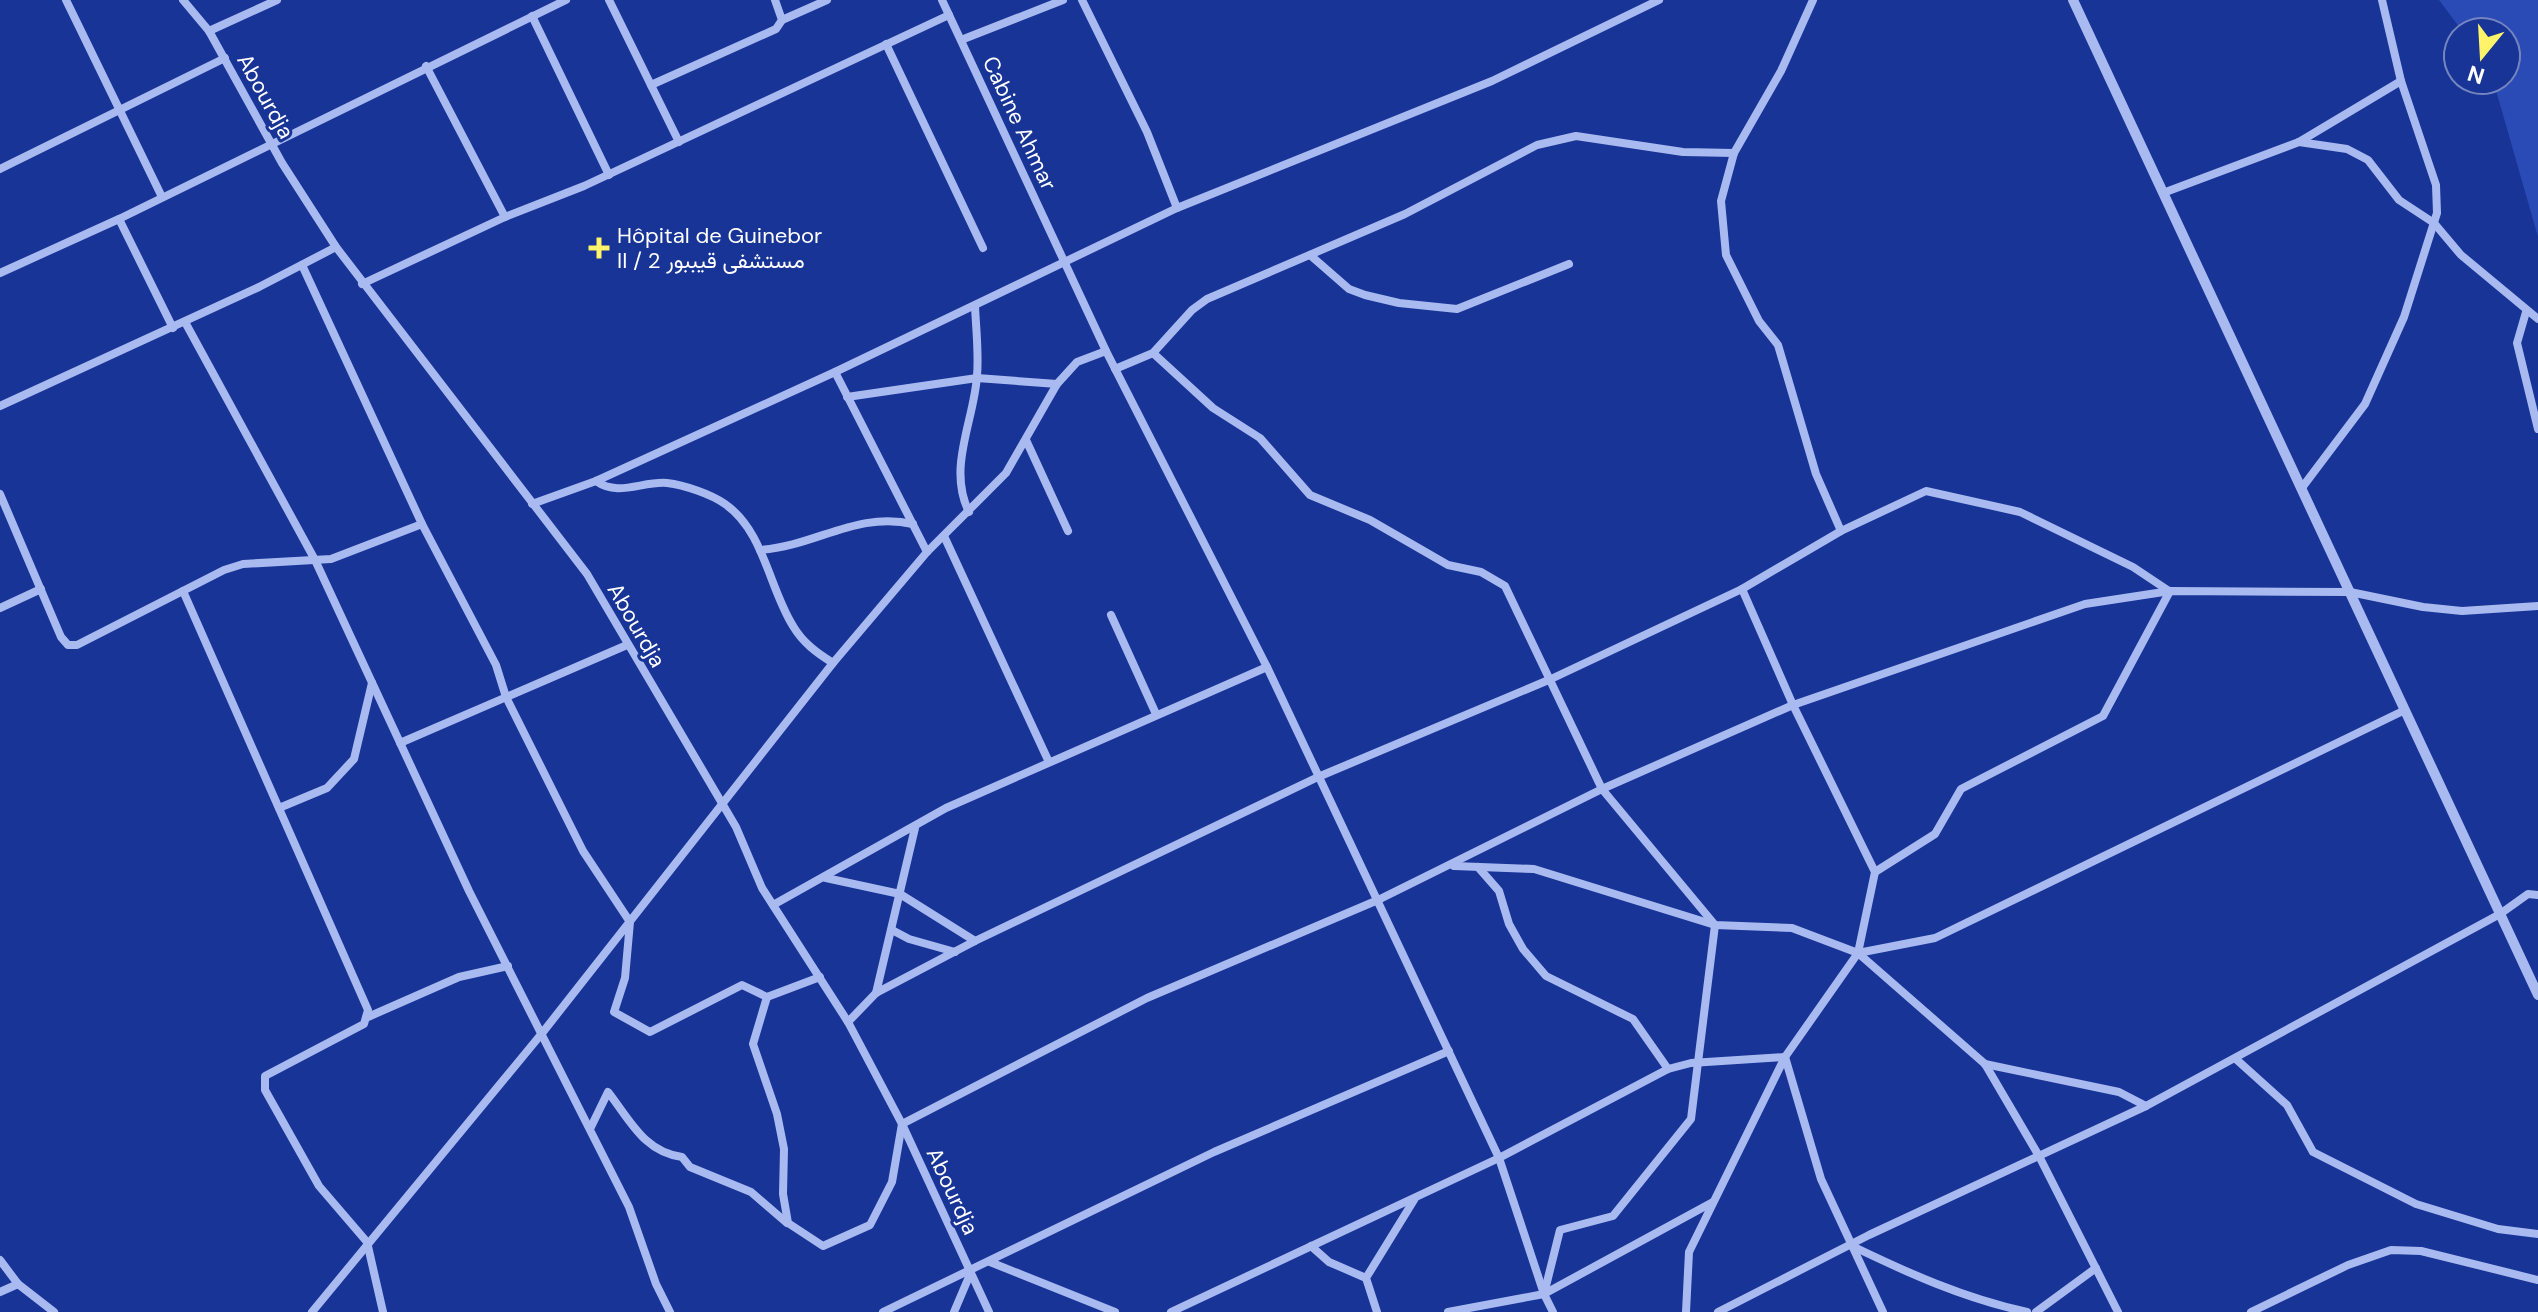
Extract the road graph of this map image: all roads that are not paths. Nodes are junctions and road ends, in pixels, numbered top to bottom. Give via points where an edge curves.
1 (66, 0) edge
2 (183, 0) edge
3 (277, 0) edge
4 (566, 0) edge
5 (609, 0) edge
6 (775, 0) edge
7 (827, 0) edge
8 (942, 0) edge
9 (1063, 0) edge
10 (1082, 0) edge
11 (1659, 0) edge
12 (1813, 0) edge
13 (2073, 0) edge
14 (2382, 0) edge
15 (949, 15) junction
16 (532, 16) junction
17 (782, 20) junction
18 (209, 31) junction
19 (961, 40) junction
20 (886, 44) junction
21 (225, 58) junction
22 (426, 66) junction
23 (2401, 81) junction
24 (651, 85) junction
25 (119, 110) junction
26 (271, 142) junction
27 (679, 142) junction
28 (2299, 142) junction
29 (1734, 153) junction
30 (0, 169) edge
31 (609, 175) junction
32 (2163, 193) junction
33 (162, 197) junction
34 (1177, 208) junction
35 (505, 217) junction
36 (119, 219) junction
37 (2434, 223) junction
38 (336, 247) junction
39 (983, 248) dead end
40 (1310, 255) junction
41 (1065, 261) junction
42 (1569, 264) dead end
43 (302, 265) junction
44 (0, 273) edge
45 (362, 284) junction
46 (975, 306) junction
47 (2526, 312) junction
48 (2538, 319) edge
49 (185, 322) junction
50 (173, 328) junction
51 (1106, 351) junction
52 (1153, 353) junction
53 (1115, 369) junction
54 (835, 372) junction
55 (977, 378) junction
56 (1057, 384) junction
57 (847, 397) junction
58 (0, 406) edge
59 (2538, 429) edge
60 (1026, 440) junction
61 (596, 481) junction
62 (2301, 489) junction
63 (0, 494) edge
64 (532, 504) junction
65 (969, 512) junction
66 (422, 524) junction
67 (913, 524) junction
68 (1068, 531) dead end
69 (1841, 531) junction
70 (944, 536) junction
71 (760, 550) junction
72 (927, 552) junction
73 (315, 560) junction
74 (41, 589) junction
75 (1742, 589) junction
76 (183, 591) junction
77 (2170, 591) junction
78 (2350, 592) junction
79 (2538, 606) edge
80 (0, 608) edge
81 (1111, 615) dead end
82 (627, 645) junction
83 (833, 663) junction
84 (1267, 667) junction
85 (1551, 679) junction
86 (372, 682) junction
87 (506, 697) junction
88 (1793, 705) junction
89 (2405, 710) junction
90 (1156, 714) junction
91 (400, 743) junction
92 (1048, 760) junction
93 (1318, 777) junction
94 (1602, 789) junction
95 (721, 802) junction
96 (279, 808) junction
97 (915, 828) junction
98 (1453, 866) junction
99 (1478, 867) junction
100 (1875, 872) junction
101 (826, 878) junction
102 (900, 894) junction
103 (2538, 895) edge
104 (1378, 900) junction
105 (773, 905) junction
106 (2500, 914) junction
107 (630, 922) junction
108 (1715, 925) junction
109 (892, 930) junction
110 (975, 941) junction
111 (955, 952) junction
112 (1858, 953) junction
113 (508, 966) junction
114 (820, 977) junction
115 (876, 993) junction
116 (2538, 995) edge
117 (767, 997) junction
118 (368, 1017) junction
119 (848, 1022) junction
120 (543, 1032) junction
121 (1449, 1051) junction
122 (1785, 1057) junction
123 (2237, 1060) junction
124 (1698, 1063) junction
125 (1985, 1064) junction
126 (1668, 1069) junction
127 (2146, 1106) junction
128 (902, 1124) junction
129 (591, 1127) junction
130 (2039, 1156) junction
131 (1499, 1158) junction
132 (1415, 1198) junction
133 (1713, 1202) junction
134 (788, 1223) junction
135 (2538, 1234) edge
136 (367, 1242) junction
137 (1850, 1245) junction
138 (1311, 1246) junction
139 (0, 1260) edge
140 (990, 1262) junction
141 (2096, 1268) junction
142 (971, 1271) junction
143 (1366, 1278) junction
144 (2538, 1280) edge
145 (18, 1284) junction
146 (0, 1292) edge
147 (1544, 1294) junction
148 (54, 1312) edge
149 (312, 1312) edge
150 (383, 1312) edge
151 (670, 1312) edge
152 (883, 1312) edge
153 (954, 1312) edge
154 (989, 1312) edge
155 (1115, 1312) edge
156 (1171, 1312) edge
157 (1377, 1312) edge
158 (1448, 1312) edge
159 (1553, 1312) edge
160 (1686, 1312) edge
161 (1718, 1312) edge
162 (1883, 1312) edge
163 (2027, 1312) edge
164 (2036, 1312) edge
165 (2118, 1312) edge
166 (2251, 1312) edge

1 - 25 street
2 - 18 street, Abourdja
3 - 18 street
4 - 16 street
5 - 24 street
6 - 17 street
7 - 17 street
8 - 15 street, Cabine Ahmar
9 - 19 street
10 - 34 street via 1147,132
11 - 34 street via 1492,81
12 - 29 street via 1781,71
13 - 32 street
14 - 23 street
15 - 19 street, Cabine Ahmar
15 - 20 street
16 - 22 street
16 - 31 street
17 - 24 street via 776,29
18 - 21 street, Abourdja
19 - 41 street, Cabine Ahmar
20 - 27 street
20 - 39 street
21 - 25 street
21 - 26 street, Abourdja
22 - 26 street
22 - 35 street
23 - 28 street
23 - 37 street via 2436,185
24 - 27 street
25 - 30 street
25 - 33 street
26 - 33 street
26 - 38 street, Abourdja
27 - 31 street
28 - 32 street
28 - 37 street via 2362,155 2399,200
29 - 40 street via 1683,152 1576,136 1537,145 1405,214
29 - 69 street via 1721,201 1726,255 1759,321 1778,345 1816,474
31 - 35 street
32 - 62 street
33 - 36 street
34 - 41 street
35 - 45 street
36 - 44 street
36 - 50 street
37 - 47 street via 2461,255
37 - 62 street via 2404,317 2365,404
38 - 43 street
38 - 45 street, Abourdja
40 - 42 street via 1349,289 1365,295 1457,309
40 - 52 street via 1207,299
41 - 46 street
41 - 51 street, Cabine Ahmar
43 - 49 street
43 - 66 street
45 - 64 street, Abourdja via 415,346
46 - 54 street
46 - 55 street
47 - 48 street
47 - 59 street via 2517,343
49 - 50 street
49 - 73 street
50 - 58 street
51 - 53 street, Cabine Ahmar
51 - 56 street via 1077,362
52 - 53 street
52 - 85 street via 1213,408 1260,438 1310,495 1370,520 1448,565 1481,572 1505,586
53 - 84 street, Cabine Ahmar
54 - 57 street
54 - 61 street
55 - 56 street
55 - 57 street
55 - 65 street via 961,461 960,491
56 - 60 street
57 - 67 street
60 - 65 street via 1006,473
60 - 68 street
61 - 64 street
61 - 71 street via 613,489 667,483 725,503
62 - 78 street
63 - 74 street
64 - 82 street, Abourdja via 587,574
65 - 70 street
66 - 73 street via 344,556
66 - 87 street via 496,665
67 - 71 street via 874,520 791,548
67 - 72 street
69 - 75 street
69 - 77 street via 1926,491 1941,491 2020,512
70 - 72 street
70 - 92 street
71 - 83 street via 793,627 810,648
72 - 83 street
73 - 76 street via 243,564
73 - 86 street
74 - 76 street via 68,645
74 - 80 street
75 - 85 street
75 - 88 street
76 - 96 street
77 - 78 street
77 - 88 street via 2085,604
77 - 100 street via 2103,716 1961,789 1935,834
78 - 79 street via 2445,610
78 - 89 street
81 - 90 street
82 - 87 street
82 - 95 street, Abourdja
83 - 95 street
84 - 90 street
84 - 93 street, Cabine Ahmar
85 - 93 street
85 - 94 street
86 - 91 street
86 - 96 street via 354,759 327,788
87 - 91 street
87 - 107 street via 583,851
88 - 94 street
88 - 100 street
89 - 106 street
89 - 112 street via 1935,938
90 - 92 street
91 - 113 street
92 - 97 street
93 - 104 street, Cabine Ahmar
93 - 110 street
94 - 98 street
94 - 108 street
95 - 105 street, Abourdja
95 - 107 street
96 - 118 street
97 - 101 street
97 - 102 street
98 - 99 street
98 - 104 street
99 - 108 street via 1534,869
99 - 126 street via 1499,891 1523,949 1546,976 1633,1019
100 - 112 street
101 - 102 street
101 - 105 street
102 - 109 street
102 - 110 street
103 - 106 street via 2528,894
104 - 121 street, Cabine Ahmar
104 - 128 street via 1147,998
105 - 114 street, Abourdja
106 - 116 street
106 - 123 street
107 - 117 street via 625,978 614,1012 650,1032 742,985
107 - 120 street
108 - 112 street via 1792,928
108 - 124 street
109 - 111 street
109 - 115 street
110 - 111 street
111 - 115 street
112 - 122 street
112 - 125 street
113 - 118 street via 459,977
113 - 120 street
114 - 117 street
114 - 119 street, Abourdja
115 - 119 street
117 - 134 street via 753,1044 784,1149
118 - 136 street via 364,1024 265,1076 265,1090 319,1186
119 - 128 street, Abourdja
120 - 129 street
120 - 136 street
121 - 131 street, Cabine Ahmar
121 - 140 street via 1214,1152
122 - 124 street
122 - 133 street
122 - 137 street via 1821,1179
123 - 127 street
123 - 135 street via 2287,1105 2313,1152 2416,1204 2498,1229
124 - 126 street
124 - 147 street via 1691,1119 1613,1216 1560,1230
125 - 127 street via 2119,1092
125 - 130 street
126 - 131 street
127 - 130 street
128 - 134 street via 892,1182 870,1225 823,1246
128 - 142 street, Abourdja
129 - 134 street via 608,1092 663,1155 682,1157 690,1167 751,1192
129 - 151 street
130 - 137 street
130 - 141 street
131 - 132 street
131 - 147 street, Cabine Ahmar
132 - 138 street
132 - 143 street
133 - 147 street
133 - 160 street via 1689,1252
136 - 149 street
136 - 150 street
137 - 161 street
137 - 162 street
137 - 163 street via 1928,1283
138 - 143 street via 1329,1262
138 - 156 street
139 - 145 street
140 - 142 street
140 - 155 street
141 - 164 street
141 - 165 street
142 - 152 street
142 - 153 street
142 - 154 street, Abourdja
143 - 157 street
144 - 166 street via 2421,1251 2391,1250
145 - 146 street
145 - 148 street
147 - 158 street
147 - 159 street, Cabine Ahmar

